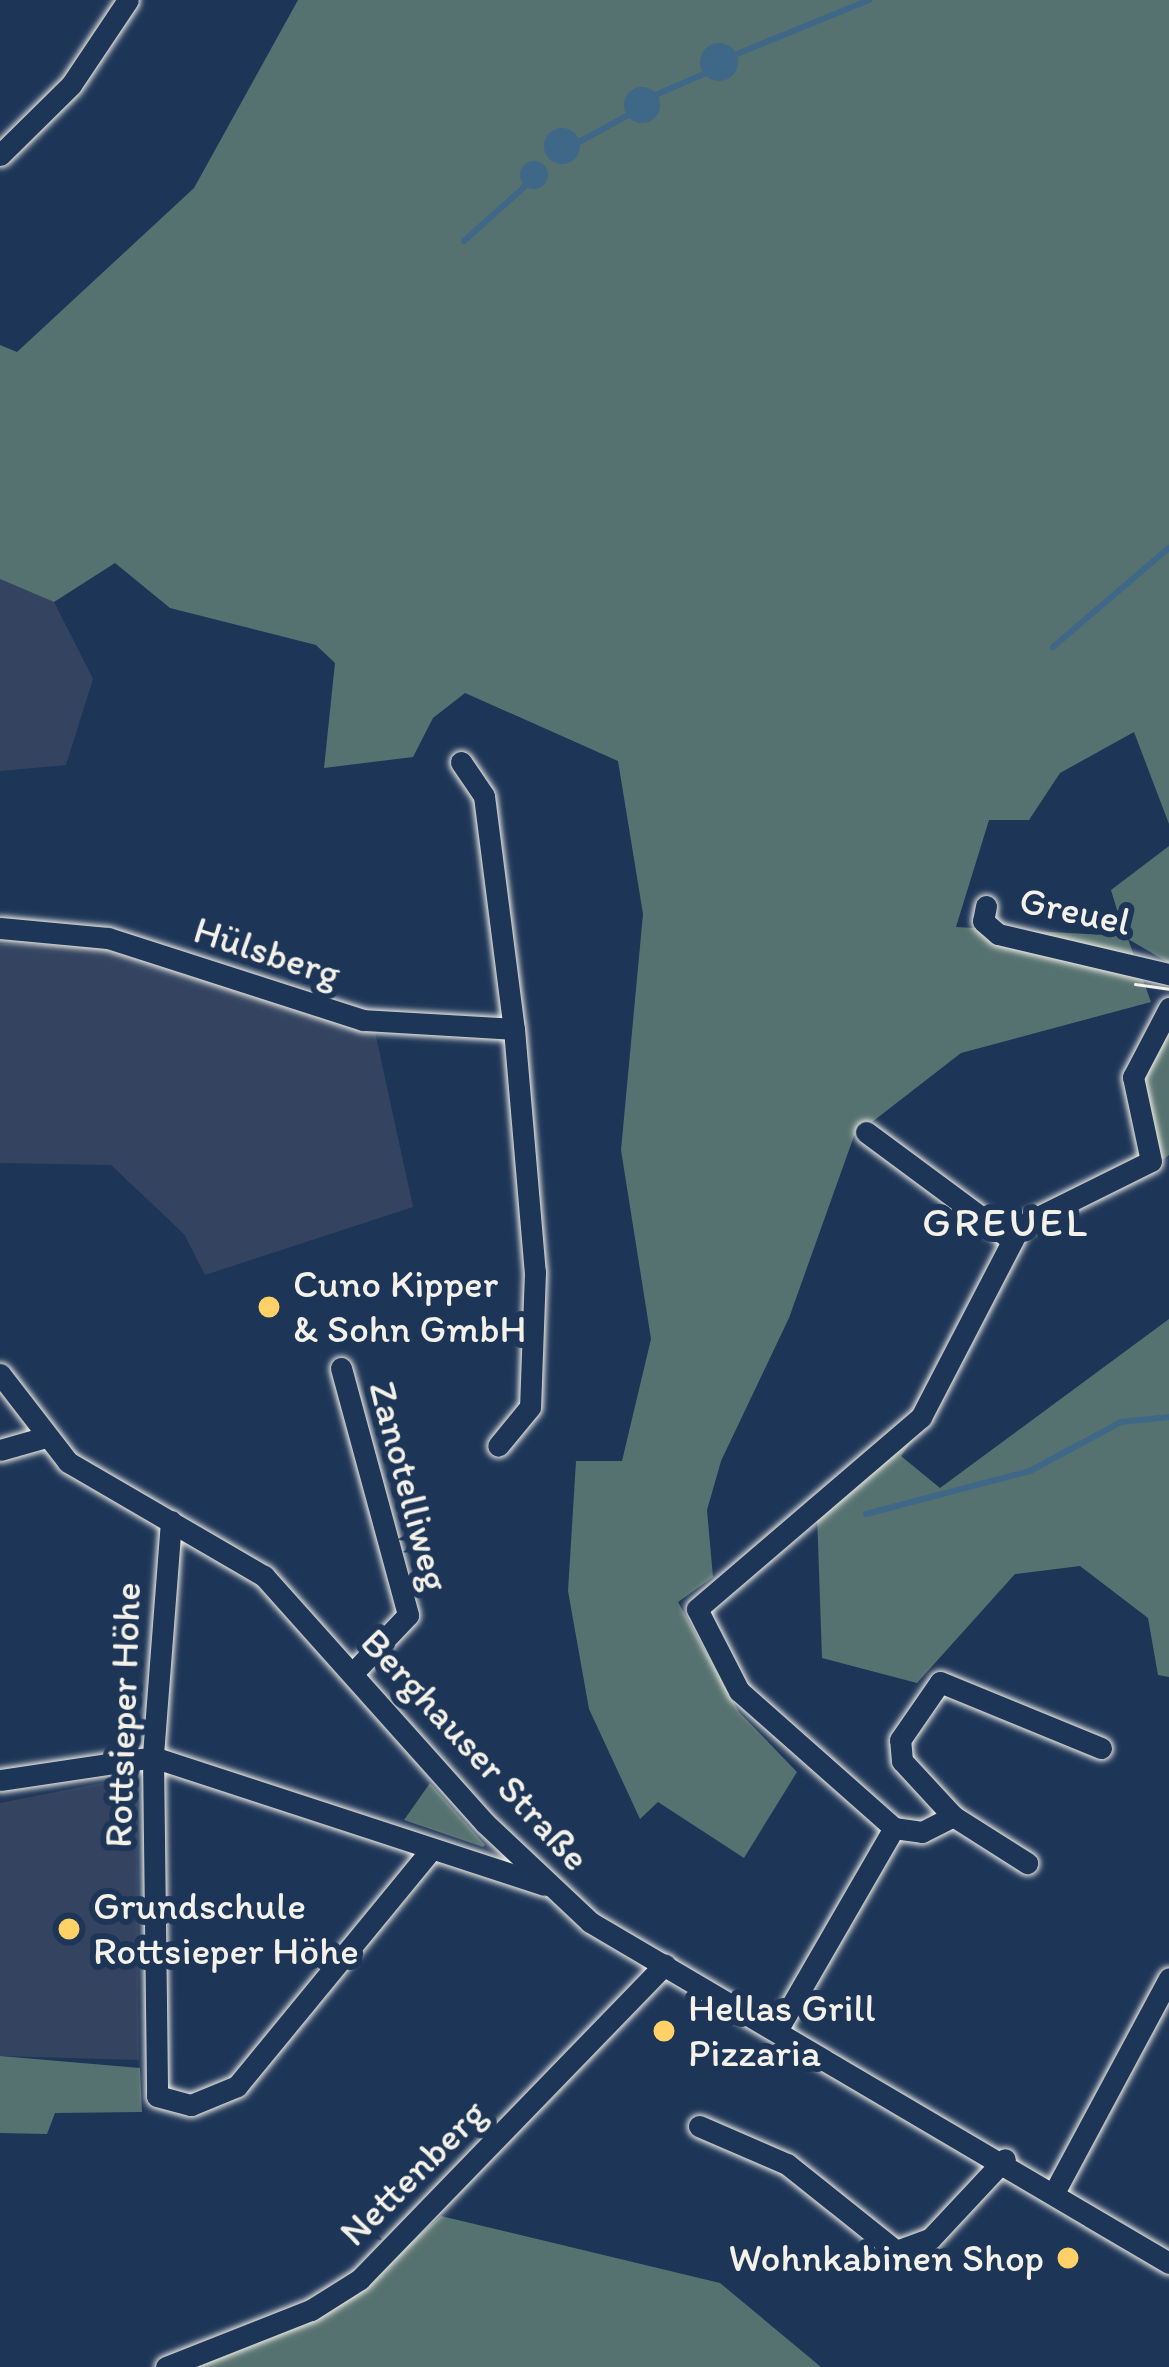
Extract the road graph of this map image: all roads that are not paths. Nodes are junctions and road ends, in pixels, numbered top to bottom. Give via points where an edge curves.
1 (128, 0) edge
2 (0, 155) edge
3 (461, 763) dead end
4 (986, 906) dead end
5 (0, 928) edge
6 (1169, 974) edge
7 (1169, 1008) edge
8 (514, 1029) junction
9 (866, 1132) dead end
10 (1012, 1240) junction
11 (341, 1368) dead end
12 (0, 1374) edge
13 (42, 1438) junction
14 (498, 1446) dead end
15 (0, 1450) edge
16 (171, 1521) junction
17 (354, 1672) junction
18 (1101, 1748) dead end
19 (153, 1756) junction
20 (0, 1780) edge
21 (953, 1816) junction
22 (894, 1828) junction
23 (433, 1849) junction
24 (1027, 1863) dead end
25 (551, 1887) junction
26 (665, 1964) junction
27 (1169, 1978) edge
28 (779, 2027) junction
29 (699, 2126) dead end
30 (1005, 2159) junction
31 (1056, 2189) junction
32 (1169, 2263) edge
33 (166, 2367) edge

1 - 2 street via 71,86
3 - 8 street via 488,816
4 - 6 street, Greuel via 983,922 998,934
5 - 8 street, Hülsberg via 108,938 363,1020
7 - 10 street via 1133,1077 1150,1161 1030,1216
8 - 14 street via 535,1272 531,1385 530,1407
9 - 10 street
10 - 22 street via 940,1392 912,1424 733,1568 696,1614 739,1690
11 - 17 street, Zanotelliweg via 408,1615
12 - 13 street, Berghauser Straße
13 - 15 street
13 - 16 street, Berghauser Straße
16 - 17 street, Berghauser Straße via 264,1576
16 - 19 street, Rottsieper Höhe
17 - 25 street, Berghauser Straße
18 - 21 street via 940,1682 900,1740 902,1761
19 - 20 street
19 - 23 street
19 - 23 street, Rottsieper Höhe via 157,2096 173,2103 237,2086
21 - 22 street via 922,1832
21 - 24 street
22 - 28 street
23 - 25 street
25 - 26 street, Berghauser Straße
26 - 28 street, Berghauser Straße
26 - 33 street, Nettenberg via 360,2278 311,2310
27 - 31 street
28 - 30 street, Berghauser Straße
29 - 30 street via 787,2164 896,2251 931,2238
30 - 31 street, Berghauser Straße
31 - 32 street, Berghauser Straße

